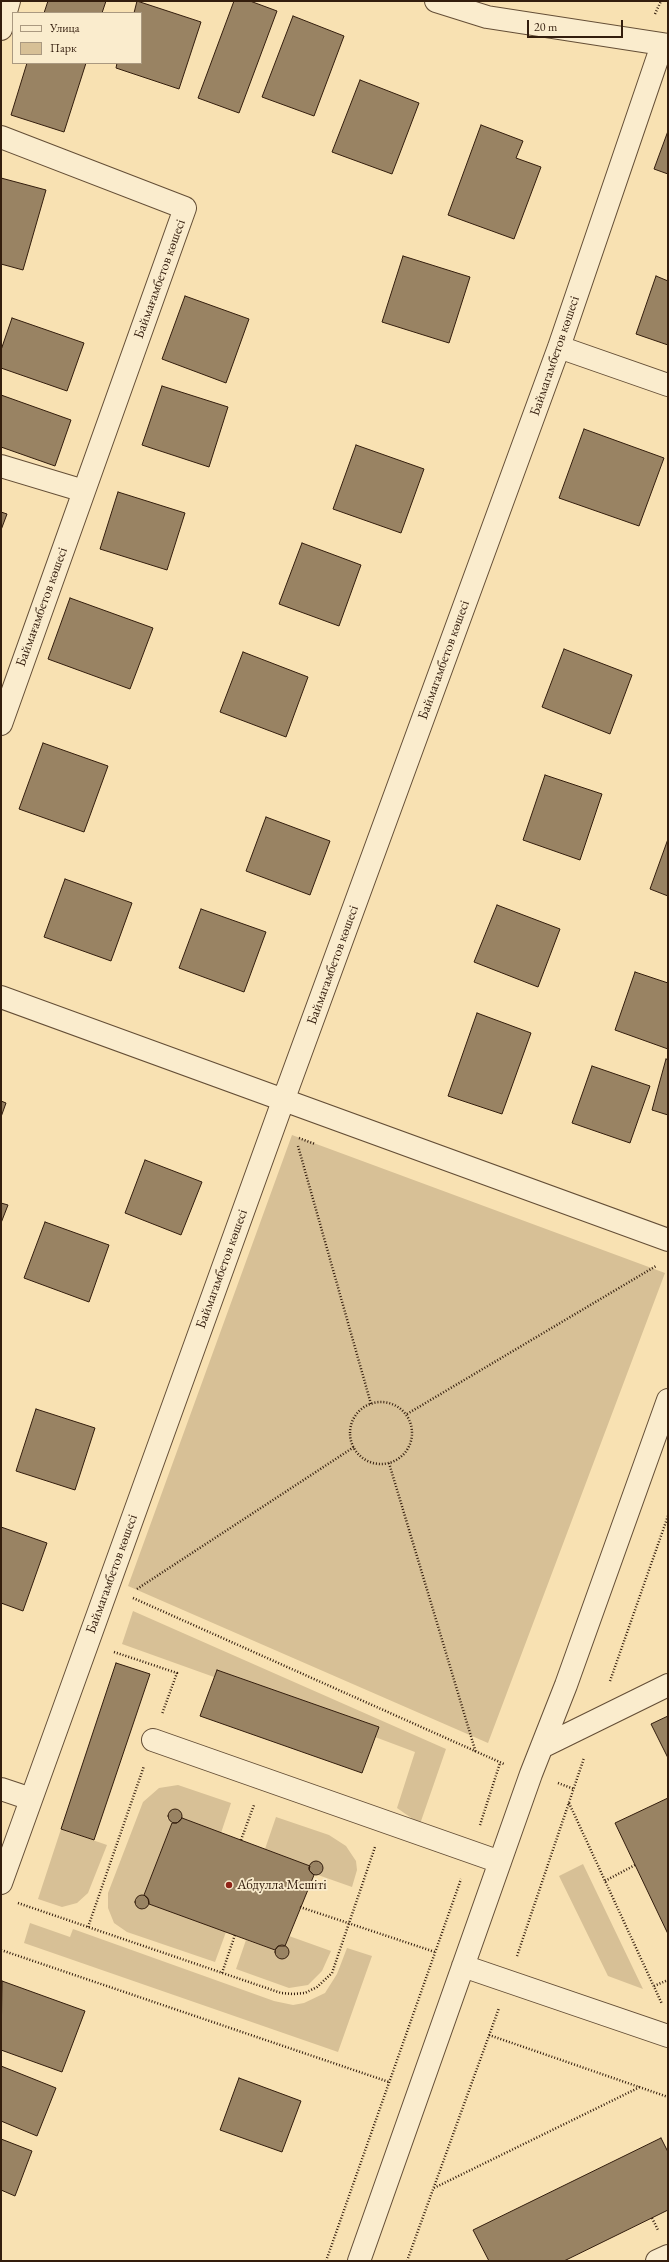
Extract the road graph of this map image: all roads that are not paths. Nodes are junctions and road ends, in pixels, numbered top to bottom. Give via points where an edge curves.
1 (9, 1) edge
2 (436, 1) edge
3 (490, 9) edge
4 (1, 30) edge
5 (665, 45) edge
6 (1, 137) edge
7 (559, 347) junction
8 (668, 385) edge
9 (1, 466) edge
10 (84, 491) junction
11 (1, 724) edge
12 (1, 997) edge
13 (283, 1101) junction
14 (668, 1240) edge
15 (668, 1400) edge
16 (668, 1685) edge
17 (153, 1740) road end
18 (542, 1746) junction
19 (1, 1789) edge
20 (31, 1799) junction
21 (500, 1862) junction
22 (1, 1883) edge
23 (463, 1966) junction
24 (668, 2036) edge
25 (668, 2256) edge
26 (359, 2261) edge
27 (657, 2261) edge

1 - 4 street
2 - 3 street
3 - 5 street
5 - 7 street, Баймагамбетов көшесі
6 - 10 street, Баймағамбетов көшесі via 185,208
7 - 8 street
7 - 13 street, Баймагамбетов көшесі
9 - 10 street
10 - 11 street, Баймағамбетов көшесі
12 - 13 street
13 - 14 street
13 - 20 street, Баймагамбетов көшесі
15 - 18 street
16 - 18 street
17 - 21 street
18 - 21 street
19 - 20 street
20 - 22 street, Баймагамбетов көшесі
21 - 23 street
23 - 24 street
23 - 26 street
25 - 27 street

